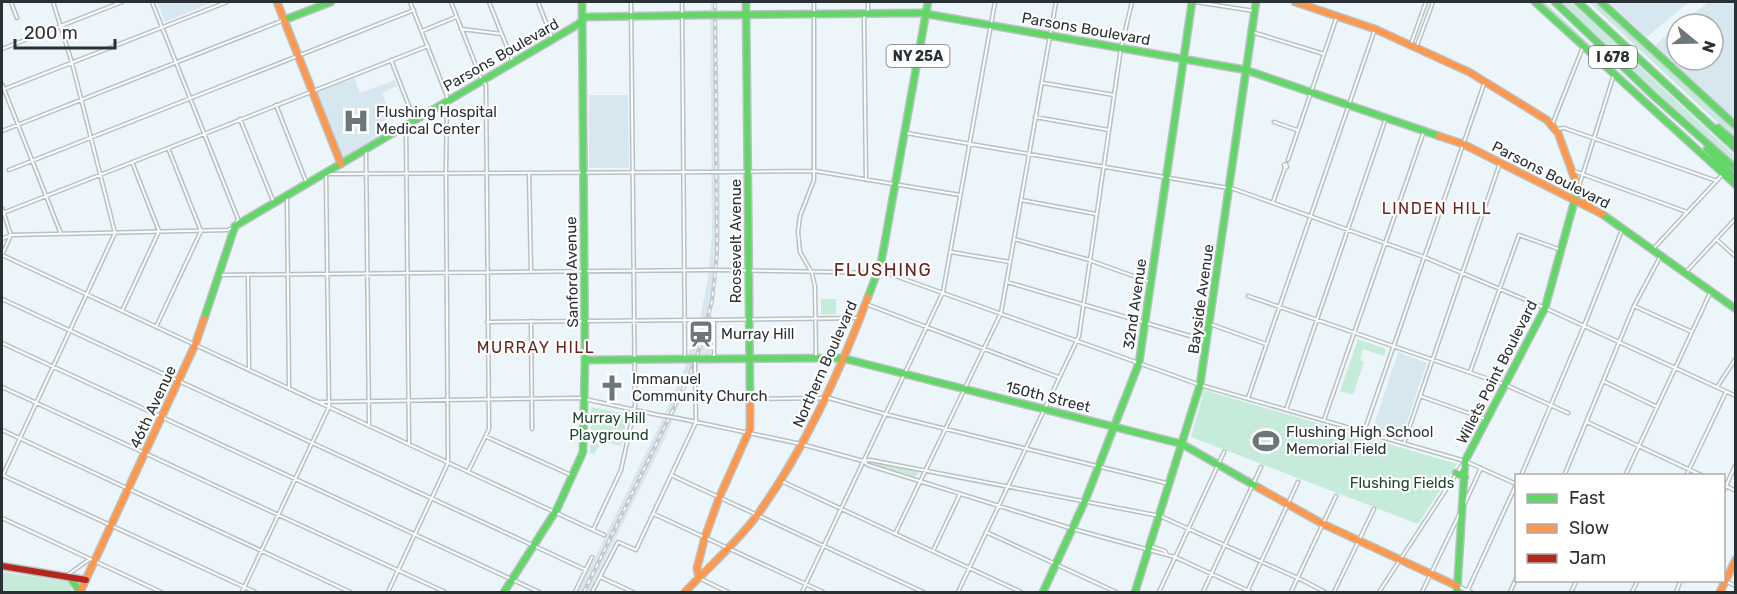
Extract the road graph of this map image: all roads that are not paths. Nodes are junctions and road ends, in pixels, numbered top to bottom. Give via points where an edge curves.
1 (11, 2) edge
2 (54, 2) edge
3 (122, 2) edge
4 (152, 2) edge
5 (227, 2) edge
6 (277, 2) edge
7 (331, 2) edge
8 (410, 2) edge
9 (452, 2) edge
10 (489, 2) edge
11 (538, 2) edge
12 (582, 2) edge
13 (631, 2) edge
14 (682, 2) edge
15 (746, 2) edge
16 (814, 2) edge
17 (868, 2) edge
18 (928, 2) edge
19 (995, 2) edge
20 (1056, 2) edge
21 (1132, 2) edge
22 (1194, 2) edge
23 (1256, 2) edge
24 (1295, 2) edge
25 (1426, 2) edge
26 (1432, 2) edge
27 (1535, 2) edge
28 (1555, 2) edge
29 (1580, 2) edge
30 (1601, 2) edge
31 (414, 10) junction
32 (1254, 11) junction
33 (866, 13) junction
34 (814, 14) junction
35 (926, 14) junction
36 (682, 15) junction
37 (746, 15) junction
38 (632, 16) junction
39 (1337, 16) junction
40 (456, 17) junction
41 (17, 18) dead end
42 (284, 20) junction
43 (582, 21) junction
44 (991, 24) junction
45 (61, 26) junction
46 (162, 27) junction
47 (461, 29) junction
48 (1375, 29) junction
49 (422, 31) junction
50 (1252, 32) junction
51 (501, 33) junction
52 (1050, 35) junction
53 (552, 39) junction
54 (428, 45) junction
55 (1583, 46) junction
56 (1414, 47) junction
57 (1121, 48) junction
58 (2, 49) edge
59 (1324, 54) junction
60 (298, 56) junction
61 (1184, 58) junction
62 (391, 60) junction
63 (513, 62) junction
64 (72, 63) junction
65 (176, 63) junction
66 (1246, 70) junction
67 (1614, 74) junction
68 (482, 80) junction
69 (1485, 81) junction
70 (1042, 83) junction
71 (2, 84) edge
72 (1666, 84) junction
73 (2, 90) edge
74 (312, 91) junction
75 (1311, 92) junction
76 (1114, 95) junction
77 (1655, 97) junction
78 (190, 98) junction
79 (81, 100) junction
80 (447, 101) junction
81 (276, 105) junction
82 (1348, 105) junction
83 (1035, 117) junction
84 (1386, 118) junction
85 (240, 120) junction
86 (414, 120) junction
87 (1274, 122) dead end
88 (18, 125) junction
89 (406, 125) junction
90 (1736, 126) edge
91 (1554, 127) junction
92 (1109, 130) junction
93 (1298, 130) junction
94 (2, 131) edge
95 (1424, 131) junction
96 (904, 133) junction
97 (204, 134) junction
98 (91, 138) junction
99 (1593, 138) junction
100 (1736, 143) edge
101 (970, 144) junction
102 (1463, 144) junction
103 (168, 148) junction
104 (366, 149) junction
105 (1736, 149) edge
106 (1029, 154) junction
107 (1287, 159) dead end
108 (32, 161) junction
109 (132, 162) junction
110 (1500, 163) junction
111 (341, 164) junction
112 (1103, 167) junction
113 (1285, 168) dead end
114 (1736, 169) edge
115 (9, 170) dead end
116 (1571, 170) junction
117 (748, 171) junction
118 (814, 171) junction
119 (633, 172) junction
120 (683, 172) junction
121 (529, 173) junction
122 (583, 173) junction
123 (326, 174) junction
124 (345, 174) junction
125 (406, 174) junction
126 (446, 174) junction
127 (486, 174) junction
128 (1723, 174) junction
129 (100, 175) junction
130 (367, 175) junction
131 (1582, 175) junction
132 (1166, 178) junction
133 (1736, 179) edge
134 (866, 180) junction
135 (1717, 180) junction
136 (307, 184) junction
137 (895, 184) junction
138 (1736, 185) edge
139 (1578, 188) junction
140 (1229, 189) junction
141 (961, 195) junction
142 (46, 196) junction
143 (287, 196) junction
144 (1021, 200) junction
145 (1575, 201) junction
146 (274, 203) junction
147 (1273, 203) junction
148 (2, 208) edge
149 (1591, 208) junction
150 (1687, 212) junction
151 (3, 213) junction
152 (1096, 214) junction
153 (1310, 218) junction
154 (1736, 218) edge
155 (235, 226) junction
156 (1623, 227) junction
157 (159, 231) junction
158 (201, 231) junction
159 (1347, 231) junction
160 (115, 233) junction
161 (60, 234) junction
162 (11, 235) junction
163 (2, 239) edge
164 (1014, 239) junction
165 (1716, 239) junction
166 (1385, 244) junction
167 (1653, 249) junction
168 (1561, 250) junction
169 (951, 252) junction
170 (1661, 254) junction
171 (2, 255) edge
172 (1424, 257) junction
173 (1736, 257) edge
174 (1089, 261) junction
175 (1010, 262) junction
176 (749, 270) junction
177 (684, 271) junction
178 (531, 272) junction
179 (584, 272) junction
180 (634, 272) junction
181 (1686, 272) junction
182 (407, 273) junction
183 (447, 273) junction
184 (487, 273) junction
185 (812, 273) junction
186 (878, 273) junction
187 (1462, 273) junction
188 (328, 274) junction
189 (367, 274) junction
190 (219, 275) junction
191 (248, 275) junction
192 (288, 275) junction
193 (1007, 282) junction
194 (1150, 282) junction
195 (1499, 288) junction
196 (1711, 291) junction
197 (943, 292) junction
198 (86, 295) junction
199 (1248, 296) dead end
200 (2, 299) edge
201 (866, 304) junction
202 (1083, 304) junction
203 (1634, 306) junction
204 (1279, 307) junction
205 (1545, 308) junction
206 (1736, 309) edge
207 (122, 311) junction
208 (1000, 313) junction
209 (860, 318) junction
210 (816, 319) junction
211 (634, 320) junction
212 (685, 320) junction
213 (712, 320) junction
214 (749, 320) junction
215 (1317, 320) junction
216 (531, 321) junction
217 (585, 321) junction
218 (487, 322) junction
219 (1145, 322) junction
220 (1210, 324) junction
221 (1584, 326) junction
222 (156, 327) junction
223 (927, 327) junction
224 (70, 331) junction
225 (1692, 332) junction
226 (1354, 333) junction
227 (1076, 340) junction
228 (1207, 341) junction
229 (1619, 342) junction
230 (2, 343) edge
231 (1266, 344) junction
232 (195, 345) junction
233 (1394, 346) junction
234 (985, 348) junction
235 (816, 358) junction
236 (843, 358) junction
237 (1736, 358) edge
238 (685, 359) junction
239 (695, 359) junction
240 (710, 359) junction
241 (750, 359) junction
242 (1433, 359) junction
243 (585, 360) junction
244 (635, 360) junction
245 (1139, 363) junction
246 (53, 367) junction
247 (1675, 368) junction
248 (249, 370) junction
249 (1470, 372) junction
250 (905, 374) junction
251 (1059, 376) junction
252 (178, 381) junction
253 (1603, 381) junction
254 (1200, 385) junction
255 (1506, 385) junction
256 (2, 387) edge
257 (1717, 387) junction
258 (965, 388) junction
259 (289, 389) junction
260 (1726, 392) junction
261 (1420, 396) junction
262 (1736, 396) edge
263 (824, 398) junction
264 (488, 399) junction
265 (532, 399) junction
266 (585, 399) junction
267 (750, 399) junction
268 (1248, 399) junction
269 (369, 400) junction
270 (408, 400) junction
271 (448, 400) junction
272 (318, 402) junction
273 (329, 402) junction
274 (36, 403) junction
275 (1551, 405) junction
276 (329, 407) junction
277 (1657, 407) junction
278 (1044, 408) junction
279 (634, 410) junction
280 (1286, 410) junction
281 (1568, 413) dead end
282 (885, 414) junction
283 (161, 417) junction
284 (1324, 420) junction
285 (1488, 420) junction
286 (696, 422) junction
287 (1587, 422) junction
288 (369, 426) junction
289 (1114, 426) junction
290 (532, 429) dead end
291 (945, 429) junction
292 (2, 430) edge
293 (1364, 432) junction
294 (749, 433) junction
295 (487, 437) junction
296 (19, 439) junction
297 (312, 443) junction
298 (1404, 443) junction
299 (409, 444) junction
300 (801, 444) junction
301 (1182, 444) junction
302 (1639, 446) junction
303 (1025, 449) junction
304 (1224, 452) dead end
305 (144, 453) junction
306 (863, 461) junction
307 (1465, 461) junction
308 (448, 463) junction
309 (1736, 464) edge
310 (1218, 465) junction
311 (1098, 466) junction
312 (1262, 467) dead end
313 (1481, 468) junction
314 (1689, 469) junction
315 (925, 471) junction
316 (468, 472) junction
317 (1456, 473) junction
318 (1522, 474) edge
319 (1565, 474) edge
320 (1626, 474) edge
321 (1687, 474) edge
322 (1699, 474) edge
323 (2, 475) edge
324 (573, 476) junction
325 (671, 476) junction
326 (1466, 477) junction
327 (295, 479) junction
328 (778, 480) junction
329 (920, 481) junction
330 (1298, 482) dead end
331 (1170, 484) junction
332 (1253, 484) junction
333 (1515, 485) edge
334 (1725, 485) edge
335 (1007, 487) junction
336 (1515, 487) edge
337 (128, 489) junction
338 (960, 494) junction
339 (1336, 496) dead end
340 (719, 498) junction
341 (431, 499) junction
342 (1084, 501) junction
343 (1288, 504) junction
344 (998, 506) junction
345 (1463, 507) junction
346 (841, 509) junction
347 (1374, 509) dead end
348 (555, 512) junction
349 (654, 514) junction
350 (279, 515) junction
351 (756, 515) junction
352 (1160, 516) junction
353 (2, 518) edge
354 (1323, 524) junction
355 (111, 525) junction
356 (1073, 529) junction
357 (1188, 529) junction
358 (593, 530) junction
359 (1451, 531) junction
360 (986, 532) junction
361 (896, 534) junction
362 (1461, 534) junction
363 (415, 535) junction
364 (604, 535) dead end
365 (705, 537) junction
366 (1359, 540) junction
367 (1225, 545) junction
368 (534, 546) junction
369 (823, 546) junction
370 (727, 548) junction
371 (1150, 548) junction
372 (262, 551) junction
373 (933, 552) junction
374 (592, 557) dead end
375 (1175, 557) junction
376 (1399, 559) junction
377 (1736, 559) edge
378 (92, 560) junction
379 (1261, 561) junction
380 (1056, 565) junction
381 (2, 566) edge
382 (969, 568) junction
383 (586, 570) junction
384 (398, 571) junction
385 (1211, 574) junction
386 (1431, 574) junction
387 (68, 576) junction
388 (600, 577) junction
389 (699, 578) junction
390 (1298, 578) junction
391 (1725, 579) edge
392 (86, 580) junction
393 (512, 580) junction
394 (805, 584) junction
395 (245, 588) junction
396 (1457, 589) edge
397 (80, 592) edge
398 (161, 592) edge
399 (242, 592) edge
400 (255, 592) edge
401 (350, 592) edge
402 (388, 592) edge
403 (445, 592) edge
404 (504, 592) edge
405 (539, 592) edge
406 (575, 592) edge
407 (592, 592) edge
408 (633, 592) edge
409 (685, 592) edge
410 (728, 592) edge
411 (802, 592) edge
412 (823, 592) edge
413 (923, 592) edge
414 (958, 592) edge
415 (1021, 592) edge
416 (1043, 592) edge
417 (1116, 592) edge
418 (1135, 592) edge
419 (1159, 592) edge
420 (1203, 592) edge
421 (1248, 592) edge
422 (1291, 592) edge
423 (1324, 592) edge
424 (1334, 592) edge
425 (1379, 592) edge
426 (1422, 592) edge
427 (1469, 592) edge

1 - 41 street
2 - 45 street
3 - 45 street
4 - 46 street
5 - 46 street
6 - 42 main road
7 - 42 main road
8 - 31 street
9 - 40 street
10 - 51 street
11 - 53 street
12 - 43 main road, Sanford Avenue
13 - 38 street
14 - 36 street
15 - 37 main road, Roosevelt Avenue
16 - 34 street
17 - 33 street
18 - 35 main road, Northern Boulevard / NY 25A
19 - 44 street
20 - 52 street
21 - 57 street
22 - 32 street
22 - 61 main road, 32nd Avenue
23 - 32 main road, Bayside Avenue
24 - 39 main road
25 - 56 street
26 - 56 street
27 - 55 main road
28 - 77 main road, I 678
29 - 72 main road, I 678
30 - 90 main road
31 - 49 street
31 - 60 street
32 - 50 main road, Bayside Avenue
33 - 34 main road, Parsons Boulevard
33 - 35 main road, Parsons Boulevard
33 - 134 street
34 - 37 main road, Parsons Boulevard
34 - 118 street
35 - 44 main road, Parsons Boulevard
35 - 96 main road, Northern Boulevard / NY 25A
36 - 37 main road, Parsons Boulevard, bridge
36 - 38 main road, Parsons Boulevard
36 - 120 street
37 - 117 main road, Roosevelt Avenue
38 - 43 main road, Parsons Boulevard via 586,17
38 - 119 street
39 - 48 main road
39 - 59 street
40 - 47 street
40 - 49 street
42 - 60 main road
42 - 65 street
43 - 53 main road, Parsons Boulevard
43 - 122 main road, Sanford Avenue
44 - 52 main road, Parsons Boulevard
44 - 101 street
45 - 58 street
45 - 64 street
46 - 64 street
46 - 65 street
47 - 51 street
47 - 68 street
48 - 56 main road
48 - 82 street
49 - 54 street
50 - 59 street
50 - 66 main road, Bayside Avenue
51 - 63 street
52 - 57 main road, Parsons Boulevard
52 - 70 street
53 - 63 main road, Parsons Boulevard
54 - 62 street
54 - 80 street
55 - 67 main road
55 - 91 street
56 - 69 main road
57 - 61 main road, Parsons Boulevard
57 - 76 street
59 - 75 street
60 - 74 main road
60 - 78 street
61 - 66 main road, Parsons Boulevard
61 - 132 main road, 32nd Avenue
62 - 74 street
62 - 86 street
63 - 68 main road, Parsons Boulevard
64 - 73 street
64 - 79 street
65 - 78 street
65 - 79 street
66 - 75 main road, Parsons Boulevard
66 - 140 main road, Bayside Avenue
67 - 99 street
67 - 128 main road
68 - 80 main road, Parsons Boulevard
68 - 127 street via 486,85
69 - 91 main road
69 - 102 street
70 - 76 street
70 - 83 street
71 - 73 street
72 - 100 main road
72 - 105 main road, I 678
73 - 88 street
74 - 81 street
74 - 111 main road
75 - 82 main road, Parsons Boulevard
75 - 93 street
76 - 92 street
77 - 114 main road, I 678
77 - 133 main road
78 - 97 street
78 - 98 street
79 - 88 street
79 - 98 street
80 - 86 main road, Parsons Boulevard
80 - 126 street
81 - 85 street
81 - 136 street
82 - 84 main road, Parsons Boulevard
82 - 153 street
83 - 92 street
83 - 106 street
84 - 95 main road, Parsons Boulevard
84 - 159 street
85 - 97 street
85 - 146 street
86 - 89 main road, Parsons Boulevard
87 - 93 street
88 - 94 street
88 - 108 street
89 - 104 main road, Parsons Boulevard
89 - 125 street
91 - 99 street
91 - 116 main road
92 - 112 street
93 - 107 street
95 - 102 main road, Parsons Boulevard
95 - 166 street
96 - 101 street
96 - 137 main road, Northern Boulevard / NY 25A
97 - 103 street
97 - 155 street via 238,219
98 - 108 street
98 - 129 street
99 - 131 street
99 - 135 street
101 - 106 street
101 - 141 street
102 - 110 main road, Parsons Boulevard
102 - 172 street
103 - 109 street
103 - 158 street
104 - 111 main road, Parsons Boulevard
104 - 130 street
106 - 112 street
106 - 144 street
108 - 115 street
108 - 142 street
109 - 129 street
109 - 157 street
110 - 145 main road, Parsons Boulevard
110 - 187 street
111 - 123 main road, Parsons Boulevard
111 - 124 street
112 - 132 street
112 - 152 street
113 - 147 street
116 - 131 street
116 - 139 main road
117 - 118 street
117 - 120 street, bridge
117 - 176 main road, Roosevelt Avenue
118 - 134 street
118 - 185 street via 798,232 800,252
119 - 120 street
119 - 122 street
119 - 180 street
120 - 177 street
121 - 122 street
121 - 127 street
121 - 178 street
122 - 179 main road, Sanford Avenue
123 - 124 street
123 - 136 main road, Parsons Boulevard
123 - 188 street
124 - 130 street
125 - 126 street
125 - 130 street
125 - 182 street
126 - 127 street
126 - 183 street
127 - 184 street
128 - 135 street
128 - 138 main road
129 - 142 street
129 - 160 street
130 - 189 street
131 - 139 street
131 - 150 street
132 - 140 street
132 - 194 main road, 32nd Avenue
134 - 137 street
135 - 150 street
136 - 143 main road, Parsons Boulevard
137 - 141 street
137 - 186 main road, Northern Boulevard / NY 25A
139 - 145 main road, Willets Point Boulevard
139 - 149 main road
140 - 147 street
140 - 220 main road, Bayside Avenue
141 - 169 street
142 - 151 street
142 - 161 street
143 - 146 main road, Parsons Boulevard
143 - 192 street
144 - 152 street
144 - 164 street
145 - 149 main road, Parsons Boulevard
145 - 168 main road, Willets Point Boulevard
146 - 155 main road, Parsons Boulevard
147 - 153 street
148 - 151 street
149 - 156 main road, Parsons Boulevard
150 - 167 street
151 - 162 street
152 - 174 street
153 - 159 street
153 - 204 street
154 - 165 street
155 - 158 street, Parsons Boulevard
155 - 190 main road, 46th Avenue
156 - 167 main road, Parsons Boulevard
156 - 221 street
157 - 158 street, Parsons Boulevard
157 - 160 street, Parsons Boulevard
157 - 207 street
158 - 222 street
159 - 166 street
159 - 215 street
160 - 161 street, Parsons Boulevard
160 - 198 street
161 - 162 street, Parsons Boulevard
162 - 163 street, Parsons Boulevard
162 - 171 street
164 - 174 street
164 - 175 street
165 - 173 street
165 - 181 street
166 - 172 street
166 - 226 street
167 - 170 main road, Parsons Boulevard
168 - 195 street via 1519,236
168 - 205 main road, Willets Point Boulevard
169 - 175 street
169 - 197 street
170 - 181 main road, Parsons Boulevard
170 - 203 street
171 - 198 street
172 - 187 street
172 - 233 street
174 - 194 street
174 - 202 street
175 - 193 street
176 - 177 street, bridge
176 - 185 street
176 - 214 main road, Roosevelt Avenue
177 - 180 street
177 - 212 street
178 - 179 street
178 - 184 street
179 - 180 street
179 - 217 main road, Sanford Avenue
180 - 211 street
181 - 196 main road, Parsons Boulevard
182 - 183 street
182 - 189 street
182 - 270 street
183 - 184 street
183 - 271 street
184 - 218 street
185 - 186 street
185 - 210 street
186 - 197 street
186 - 201 main road, Northern Boulevard / NY 25A
187 - 195 street
187 - 242 street
188 - 189 street
188 - 192 street
188 - 273 street
189 - 269 street
190 - 191 street
190 - 232 main road, 46th Avenue
191 - 192 street
191 - 248 street
192 - 259 street
193 - 202 street
193 - 208 street
194 - 219 main road, 32nd Avenue
195 - 205 street
195 - 249 street
196 - 206 main road, Parsons Boulevard
196 - 225 street
197 - 208 street
197 - 223 street
198 - 207 street
198 - 224 street
199 - 204 street
200 - 224 street
201 - 209 main road, Northern Boulevard / NY 25A
201 - 223 street
202 - 219 street
202 - 227 street
203 - 225 street
203 - 229 street
204 - 215 street
204 - 231 street
205 - 221 street
205 - 255 main road, Willets Point Boulevard
207 - 222 street
208 - 227 street
208 - 234 street
209 - 210 street
209 - 236 main road, Northern Boulevard / NY 25A
210 - 214 street
210 - 235 street
211 - 212 street
211 - 217 street
211 - 244 street
212 - 213 street, bridge
212 - 238 street
213 - 214 street
213 - 240 street
214 - 241 main road, Roosevelt Avenue
215 - 226 street
215 - 280 street
216 - 217 street
216 - 218 street
216 - 265 street
217 - 243 main road, Sanford Avenue
218 - 264 street
219 - 228 street
219 - 245 main road, 32nd Avenue
220 - 228 main road, Bayside Avenue
220 - 231 street
221 - 229 street
221 - 275 street
222 - 232 street
223 - 234 street
223 - 250 street
224 - 246 street
224 - 252 street
225 - 247 street
226 - 233 street
226 - 284 street
227 - 245 street
227 - 251 street
228 - 254 main road, Bayside Avenue
229 - 247 street
229 - 253 street
230 - 246 street
231 - 268 street
232 - 248 street
232 - 252 main road, 46th Avenue
233 - 242 street
233 - 293 street
234 - 251 street
234 - 258 street
235 - 236 main road, 150th Street
235 - 241 main road, 150th Street
236 - 250 main road, 150th Street
236 - 263 main road, Northern Boulevard / NY 25A
237 - 257 street
238 - 239 main road, 150th Street, bridge
238 - 244 main road, 150th Street
239 - 240 main road, 150th Street, bridge
239 - 286 street, bridge
240 - 241 main road, 150th Street
241 - 267 main road, Roosevelt Avenue
242 - 249 street
242 - 261 street
243 - 244 main road, 150th Street
243 - 266 main road, Sanford Avenue
244 - 279 street
245 - 254 street
245 - 289 main road, 32nd Avenue
246 - 274 street
246 - 283 street
247 - 257 street
247 - 277 street
248 - 259 street
249 - 255 street
250 - 258 main road, 150th Street
250 - 282 street
251 - 278 street
252 - 283 main road, 46th Avenue
252 - 297 street
253 - 277 street
253 - 287 street
254 - 268 street
254 - 301 main road, Bayside Avenue
255 - 275 street
255 - 285 main road, Willets Point Boulevard
256 - 274 street
257 - 260 street
258 - 278 main road, 150th Street
258 - 291 street
259 - 272 street
260 - 262 street
260 - 314 street
261 - 285 street
261 - 298 street
263 - 267 street
263 - 282 street
263 - 300 main road, Northern Boulevard / NY 25A
264 - 265 street
264 - 271 street
264 - 295 street
265 - 266 street
265 - 290 street
266 - 279 street
266 - 324 main road, Sanford Avenue via 583,452
267 - 294 main road, Roosevelt Avenue
268 - 280 street
269 - 270 street
269 - 273 street
269 - 288 street
270 - 271 street
270 - 299 street
271 - 308 street
272 - 273 street
272 - 276 street
273 - 276 street
274 - 296 street
274 - 305 street
275 - 281 street
275 - 318 street
276 - 288 street
276 - 297 street
277 - 302 street
278 - 289 main road, 150th Street
278 - 303 street
279 - 286 street, bridge
279 - 358 street via 621,470
280 - 284 street
282 - 291 street
282 - 306 street
283 - 305 main road, 46th Avenue
283 - 327 street
284 - 293 street
285 - 307 main road, Willets Point Boulevard
286 - 294 street
286 - 325 street
287 - 302 street
287 - 319 street
288 - 299 street
289 - 301 main road, 150th Street
289 - 311 main road, 32nd Avenue
291 - 303 street
291 - 315 street
292 - 296 street
293 - 298 street
294 - 300 street
294 - 340 main road, Roosevelt Avenue
295 - 316 street
295 - 324 street
296 - 323 street
296 - 337 street
297 - 327 street
297 - 341 street
298 - 307 street
299 - 308 street
300 - 306 street
300 - 328 main road, Northern Boulevard / NY 25A
301 - 310 main road, 150th Street
301 - 331 main road, Bayside Avenue
302 - 314 street
302 - 320 street
303 - 311 street
303 - 335 street
304 - 310 street
305 - 337 main road, 46th Avenue
305 - 350 street
306 - 315 street
306 - 329 street
306 - 346 street
307 - 313 street
307 - 317 street
307 - 326 main road, Willets Point Boulevard
308 - 316 street
308 - 341 street
309 - 334 street
310 - 332 main road, 150th Street
310 - 357 street
311 - 331 street
311 - 342 main road, 32nd Avenue
312 - 332 street
313 - 333 street
313 - 345 street
314 - 321 street
314 - 322 street
315 - 329 street
315 - 335 street
316 - 348 street
317 - 326 main road
317 - 376 street
323 - 355 street
324 - 348 main road, Sanford Avenue
325 - 340 street
325 - 349 street
326 - 345 main road, Willets Point Boulevard
327 - 350 street
327 - 363 street
328 - 346 street
328 - 351 main road, Northern Boulevard / NY 25A
329 - 338 street
329 - 361 street
330 - 343 street
331 - 352 main road, Bayside Avenue
332 - 343 main road, 150th Street
332 - 367 street
335 - 342 street
335 - 344 street
336 - 427 street
337 - 355 main road, 46th Avenue
337 - 372 street
338 - 344 street
338 - 373 street
339 - 354 street
340 - 351 street
340 - 365 main road, Roosevelt Avenue
341 - 363 street
341 - 368 street
342 - 352 street
342 - 356 main road, 32nd Avenue
343 - 354 main road, 150th Street
343 - 379 street
344 - 356 street
344 - 360 street
345 - 359 street
345 - 362 main road, Willets Point Boulevard
346 - 361 street
346 - 369 street
347 - 366 street
348 - 358 street
348 - 368 main road, Sanford Avenue
349 - 365 street
349 - 388 street via 636,550 618,542
350 - 372 street
350 - 384 street
351 - 369 street
351 - 370 main road, Northern Boulevard / NY 25A
352 - 357 street
352 - 371 main road, Bayside Avenue
353 - 378 street
354 - 366 main road, 150th Street
354 - 390 street
355 - 378 main road, 46th Avenue
355 - 395 street
356 - 371 street
356 - 380 main road, 32nd Avenue
357 - 367 street
357 - 375 street
358 - 364 street
359 - 362 street
359 - 386 street
360 - 380 street
360 - 382 street
361 - 373 street
362 - 396 main road, Willets Point Boulevard
363 - 384 street
363 - 393 street
365 - 370 street
365 - 389 main road, Roosevelt Avenue via 697,568
366 - 376 main road, 150th Street
366 - 424 street
367 - 379 street
367 - 385 street
368 - 383 street
368 - 393 main road, Sanford Avenue
369 - 394 street
369 - 413 street
370 - 389 main road, Northern Boulevard / NY 25A
370 - 394 street
371 - 375 street
371 - 418 main road, Bayside Avenue
372 - 395 street
372 - 401 street
373 - 382 street
374 - 383 street
375 - 385 street
375 - 419 street
376 - 386 main road, 150th Street
376 - 425 street
377 - 391 main road
378 - 387 street
378 - 392 main road, 46th Avenue
378 - 398 street
379 - 390 street
379 - 421 street
380 - 416 main road, 32nd Avenue
380 - 417 street
381 - 387 main road
382 - 414 street
382 - 415 street
383 - 406 street
384 - 402 street
384 - 403 street
385 - 420 street
385 - 421 street
386 - 396 main road, 150th Street
386 - 426 street
387 - 392 main road
387 - 397 main road
388 - 407 street
388 - 408 street
389 - 409 main road, Northern Boulevard / NY 25A
389 - 410 street
390 - 422 street
390 - 423 street
392 - 397 main road, 46th Avenue
393 - 404 main road, Sanford Avenue
393 - 405 street
394 - 411 street
394 - 412 street
395 - 399 street
395 - 400 street
396 - 427 street, 150th Street

